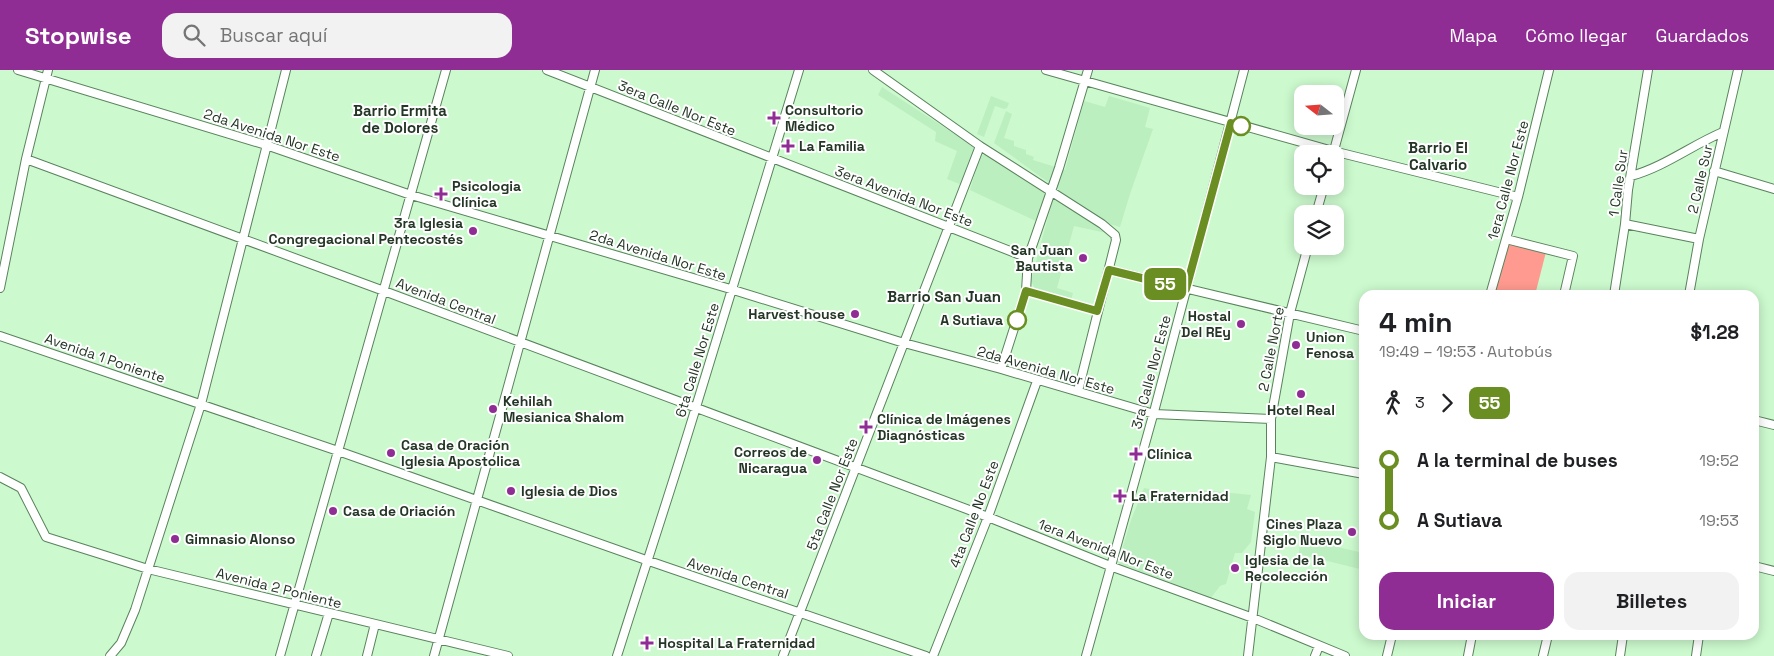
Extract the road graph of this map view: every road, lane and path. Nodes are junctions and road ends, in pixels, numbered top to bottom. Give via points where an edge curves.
1 (18, 70) edge
2 (286, 70) edge
3 (446, 70) edge
4 (546, 70) edge
5 (595, 70) edge
6 (800, 70) edge
7 (873, 70) edge
8 (1046, 70) edge
9 (1088, 70) edge
10 (1244, 70) edge
11 (1356, 70) edge
12 (1549, 70) edge
13 (1648, 70) edge
14 (1738, 70) edge
15 (47, 74) edge
16 (1085, 81) junction
17 (590, 87) junction
18 (1231, 123) junction
19 (1724, 132) junction
20 (266, 145) junction
21 (1308, 145) edge
22 (1335, 145) edge
23 (980, 146) junction
24 (1344, 155) edge
25 (26, 159) junction
26 (771, 159) junction
27 (1714, 172) junction
28 (1631, 176) junction
29 (1774, 189) edge
30 (1051, 192) junction
31 (411, 195) junction
32 (1518, 197) junction
33 (1625, 224) junction
34 (949, 227) junction
35 (550, 236) junction
36 (244, 239) junction
37 (1506, 239) junction
38 (1699, 239) junction
39 (1306, 255) edge
40 (1028, 258) junction
41 (1109, 270) junction
42 (0, 288) edge
43 (1186, 289) junction
44 (731, 290) junction
45 (1491, 290) edge
46 (1565, 290) edge
47 (1615, 290) edge
48 (1690, 290) edge
49 (384, 291) junction
50 (1026, 291) junction
51 (1097, 311) junction
52 (1290, 314) junction
53 (1359, 330) edge
54 (0, 336) edge
55 (520, 342) junction
56 (904, 343) junction
57 (1001, 369) junction
58 (1037, 381) junction
59 (1078, 391) junction
60 (201, 404) junction
61 (696, 408) junction
62 (1154, 414) junction
63 (1271, 420) junction
64 (1759, 421) edge
65 (1774, 425) edge
66 (338, 451) junction
67 (1270, 457) junction
68 (856, 468) junction
69 (1359, 473) edge
70 (0, 477) edge
71 (477, 500) junction
72 (988, 517) junction
73 (646, 560) junction
74 (1110, 566) junction
75 (1759, 567) edge
76 (148, 569) junction
77 (1774, 571) edge
78 (295, 604) junction
79 (800, 612) junction
80 (329, 613) junction
81 (1253, 618) junction
82 (375, 624) junction
83 (439, 639) junction
84 (1391, 640) edge
85 (1471, 640) edge
86 (1547, 640) edge
87 (1622, 640) edge
88 (1698, 640) edge
89 (1319, 646) junction
90 (110, 656) edge
91 (280, 656) edge
92 (316, 656) edge
93 (368, 656) edge
94 (434, 656) edge
95 (508, 656) edge
96 (618, 656) edge
97 (783, 656) edge
98 (926, 656) edge
99 (933, 656) edge
100 (1086, 656) edge
101 (1248, 656) edge
102 (1315, 656) edge
103 (1345, 656) edge
104 (1387, 656) edge
105 (1468, 656) edge
106 (1543, 656) edge
107 (1620, 656) edge
108 (1696, 656) edge

1 - 15 street, 2da Avenida Nor Este
2 - 20 street
3 - 31 street
4 - 17 street, 3era Calle Nor Este
5 - 17 street
6 - 26 street, 6ta Calle Nor Este
7 - 23 street
8 - 16 street
9 - 16 street
10 - 18 street
11 - 22 street
12 - 32 street, 1era Calle Nor Este
13 - 28 street, 1 Calle Sur
14 - 19 street, 2 Calle Sur
15 - 20 street, 2da Avenida Nor Este
15 - 25 street
16 - 18 street
16 - 30 street
17 - 26 street, 3era Calle Nor Este
17 - 35 street
18 - 21 street
18 - 43 street, 3ra Calle Nor Este
19 - 27 street, 2 Calle Sur
19 - 28 street via 1652,169
20 - 31 street, 2da Avenida Nor Este
20 - 36 street
23 - 30 street
23 - 34 street, 5ta Calle Nor Este
24 - 32 street
25 - 36 street, Avenida Central
25 - 42 street
26 - 34 street, 3era Avenida Nor Este
26 - 44 street, 6ta Calle Nor Este
27 - 29 street
27 - 38 street, 2 Calle Sur
28 - 33 street, 1 Calle Sur
30 - 40 street
30 - 41 street via 1115,235
31 - 35 street, 2da Avenida Nor Este
31 - 49 street
32 - 37 street, 1era Calle Nor Este
33 - 38 street, 1 Calle Sur
33 - 47 street
34 - 40 street, 3era Avenida Nor Este
34 - 56 street, 5ta Calle Nor Este
35 - 44 street, 2da Avenida Nor Este
35 - 55 street
36 - 49 street, Avenida Central
36 - 60 street
37 - 45 street, 1era Calle Nor Este
37 - 46 street via 1573,256
38 - 48 street, 2 Calle Sur
39 - 52 street, 2 Calle Norte
40 - 50 street
41 - 43 street
41 - 51 street
43 - 52 street
43 - 62 street, 3ra Calle Nor Este
44 - 56 street, 2da Avenida Nor Este
44 - 61 street, 6ta Calle Nor Este
49 - 55 street, Avenida Central
49 - 66 street
50 - 51 street
50 - 57 street
51 - 59 street
52 - 53 street
52 - 63 street, 2 Calle Norte
54 - 60 street, Avenida 1 Poniente
55 - 61 street, Avenida Central
55 - 71 street
56 - 57 street, 2da Avenida Nor Este
56 - 68 street, 5ta Calle Nor Este
57 - 58 street, 2da Avenida Nor Este
58 - 59 street, 2da Avenida Nor Este
58 - 72 street, 4ta Calle No Este
59 - 62 street, 2da Avenida Nor Este
60 - 66 street, Avenida Central
60 - 76 street
61 - 68 street, Avenida Central
61 - 73 street, 6ta Calle Nor Este
62 - 63 street, 2da Avenida Nor Este
62 - 74 street, 3ra Calle Nor Este
63 - 67 street, 2 Calle Norte
64 - 65 street
66 - 71 street, Avenida Central
66 - 78 street
67 - 69 street
67 - 81 street, 2 Calle Norte
68 - 72 street, 1era Avenida Nor Este
68 - 79 street, 5ta Calle Nor Este
70 - 76 street, Avenida 2 Poniente via 21,488 46,537
71 - 73 street, Avenida Central
71 - 83 street
72 - 74 street, 1era Avenida Nor Este
72 - 99 street, 4ta Calle No Este
73 - 79 street, Avenida Central
73 - 96 street, 6ta Calle Nor Este
74 - 81 street, 1era Avenida Nor Este
74 - 100 street, 3ra Calle Nor Este
75 - 77 street
76 - 78 street, Avenida 2 Poniente
76 - 90 street via 132,618 121,642
78 - 80 street, Avenida 2 Poniente
78 - 91 street
79 - 97 street, 5ta Calle Nor Este
79 - 98 street, Avenida Central
80 - 82 street, Avenida 2 Poniente
80 - 92 street
81 - 89 street, 1era Avenida Nor Este
81 - 101 street, 2 Calle Norte
82 - 83 street, Avenida 2 Poniente
82 - 93 street
83 - 94 street
83 - 95 street, Avenida 2 Poniente
84 - 104 street
85 - 105 street
86 - 106 street
87 - 107 street
88 - 108 street
89 - 102 street
89 - 103 street, 1era Avenida Nor Este

